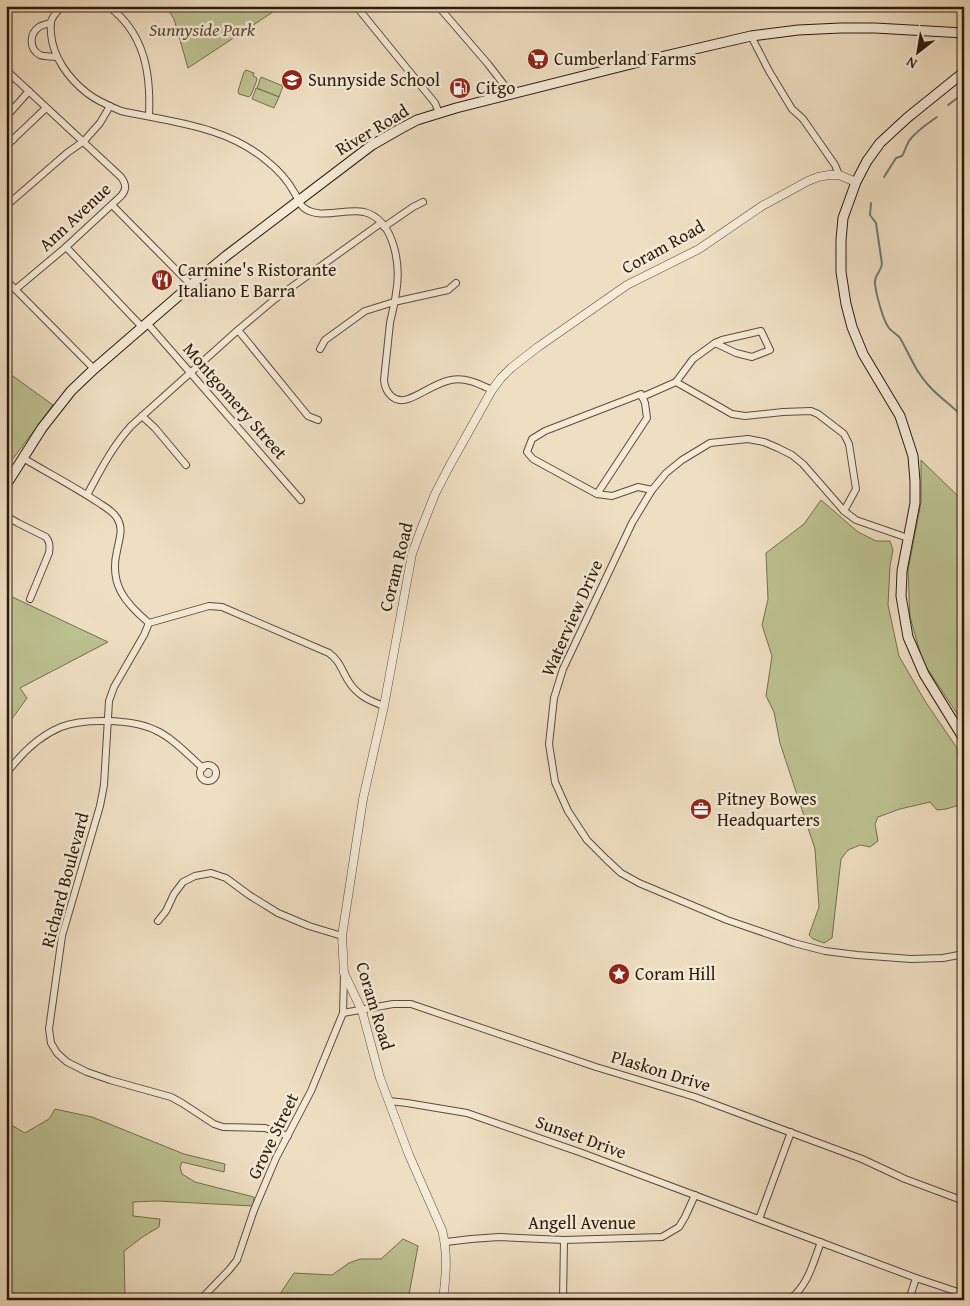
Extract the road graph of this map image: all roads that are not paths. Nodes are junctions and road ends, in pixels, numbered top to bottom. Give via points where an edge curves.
1 (62, 6) edge
2 (108, 6) edge
3 (356, 6) edge
4 (438, 6) edge
5 (51, 23) junction
6 (964, 33) edge
7 (751, 36) junction
8 (56, 56) junction
9 (6, 70) edge
10 (964, 72) edge
11 (29, 91) junction
12 (509, 95) junction
13 (110, 106) junction
14 (46, 108) junction
15 (439, 113) junction
16 (149, 116) junction
17 (6, 117) edge
18 (6, 133) edge
19 (14, 140) junction
20 (84, 141) junction
21 (6, 146) edge
22 (839, 176) junction
23 (856, 182) junction
24 (298, 201) junction
25 (423, 202) dead end
26 (112, 205) junction
27 (6, 206) edge
28 (383, 225) junction
29 (66, 247) junction
30 (6, 280) edge
31 (456, 282) dead end
32 (191, 284) junction
33 (16, 289) junction
34 (394, 302) junction
35 (144, 325) junction
36 (238, 330) junction
37 (715, 343) junction
38 (320, 349) dead end
39 (94, 369) junction
40 (190, 372) junction
41 (676, 382) junction
42 (492, 390) junction
43 (642, 397) junction
44 (142, 416) junction
45 (318, 420) dead end
46 (23, 458) junction
47 (186, 464) dead end
48 (6, 485) edge
49 (652, 490) junction
50 (596, 494) junction
51 (87, 495) junction
52 (301, 500) dead end
53 (844, 511) junction
54 (6, 516) edge
55 (908, 538) junction
56 (30, 599) dead end
57 (149, 624) junction
58 (384, 706) junction
59 (108, 721) junction
60 (964, 739) edge
61 (203, 768) dead end
62 (6, 774) edge
63 (158, 921) dead end
64 (342, 936) junction
65 (964, 954) edge
66 (344, 973) junction
67 (362, 1011) junction
68 (343, 1014) junction
69 (389, 1102) junction
70 (791, 1132) junction
71 (288, 1136) junction
72 (696, 1195) junction
73 (964, 1201) edge
74 (759, 1219) junction
75 (564, 1240) junction
76 (446, 1242) junction
77 (821, 1242) junction
78 (916, 1278) junction
79 (964, 1294) edge
80 (200, 1300) edge
81 (443, 1300) edge
82 (563, 1300) edge
83 (789, 1300) edge
84 (909, 1300) edge

1 - 5 street
2 - 16 street via 131,30 146,62 150,84
3 - 15 street
4 - 12 street via 488,64
5 - 8 street
5 - 8 street via 40,26 31,39 38,54
6 - 7 main road, River Road via 841,28
7 - 12 main road, River Road
7 - 22 street via 792,109 803,119
8 - 13 street via 78,85
9 - 11 street
10 - 23 main road via 880,143
11 - 14 street
11 - 17 street
12 - 15 main road, River Road
13 - 16 street
13 - 20 street
14 - 19 street
14 - 20 street
15 - 24 main road, River Road via 387,136
16 - 24 street via 205,128 241,144 267,161 294,191
18 - 19 street
19 - 21 street
20 - 26 street, Ann Avenue via 125,183 124,193
20 - 27 street
22 - 23 street, Coram Road
22 - 42 street, Coram Road via 829,175 808,181 762,206 699,249 627,284 524,358
23 - 55 main road via 843,218 841,272 852,327 863,354 900,416 913,456 915,504
24 - 28 street via 309,211 361,212 372,215
24 - 32 main road, River Road
25 - 28 street
26 - 29 street, Ann Avenue
26 - 32 street
28 - 34 street via 389,233 397,263
28 - 36 street via 276,299
29 - 33 street, Ann Avenue
29 - 35 street, Montgomery Street
30 - 33 street
31 - 34 street via 448,290
32 - 35 main road, River Road
33 - 39 street
34 - 38 street via 366,311 325,340
34 - 42 street via 384,380 389,394 407,400 444,381 459,379
35 - 39 main road, River Road
35 - 40 street, Montgomery Street
36 - 40 street
36 - 45 street via 308,416
37 - 37 street via 752,357 770,350 761,331
37 - 41 street via 693,359
39 - 46 main road, River Road via 63,401
40 - 44 street
40 - 52 street, Montgomery Street
41 - 43 street
41 - 53 street via 732,414 811,411 818,414 844,434 849,444 856,489
42 - 58 street, Coram Road via 435,494 420,532 410,564
43 - 50 street via 647,418
43 - 50 street via 640,394 532,439 527,452 533,459
44 - 47 street
44 - 51 street via 116,444
46 - 48 main road, River Road
46 - 51 street
49 - 50 street via 638,486 612,496
49 - 53 street, Waterview Drive via 682,460 710,443 748,439 764,442 792,455
49 - 65 street, Waterview Drive via 632,523 563,669 554,698 549,744 555,782 568,812 587,840 621,873 727,920 825,951 911,958
51 - 57 street via 116,516 121,532 115,562 118,586 130,606
53 - 55 street, Waterview Drive via 856,520
54 - 56 street via 49,541 48,553
55 - 60 main road via 901,596 908,637 924,674
57 - 58 street via 209,606 222,606 329,653 339,662 358,693
57 - 59 street, Richard Boulevard via 114,687
58 - 64 street, Coram Road via 362,799
59 - 61 street via 127,722 155,730
59 - 62 street via 61,727 27,750
59 - 71 street, Richard Boulevard via 100,806 62,936 49,1029 51,1043 57,1053 86,1072 171,1097 214,1124 265,1128
63 - 64 street via 183,882 211,873 226,878 278,913
64 - 66 street, Coram Road
66 - 67 street, Coram Road
66 - 68 street, Grove Street
67 - 68 street, Plaskon Drive
67 - 69 street, Coram Road
67 - 70 street, Plaskon Drive via 393,1004 411,1004 695,1097
68 - 71 street, Grove Street
69 - 72 street, Sunset Drive via 467,1113
69 - 76 street, Coram Road
70 - 73 street, Plaskon Drive
70 - 74 street
71 - 80 street, Grove Street via 254,1210 236,1260
72 - 74 street, Sunset Drive
72 - 75 street, Angell Avenue via 678,1227 662,1237
74 - 77 street, Sunset Drive
75 - 76 street, Angell Avenue via 499,1237
75 - 82 street
76 - 81 street, Coram Road
77 - 78 street, Sunset Drive
77 - 83 street via 805,1283
78 - 79 street, Sunset Drive
78 - 84 street

